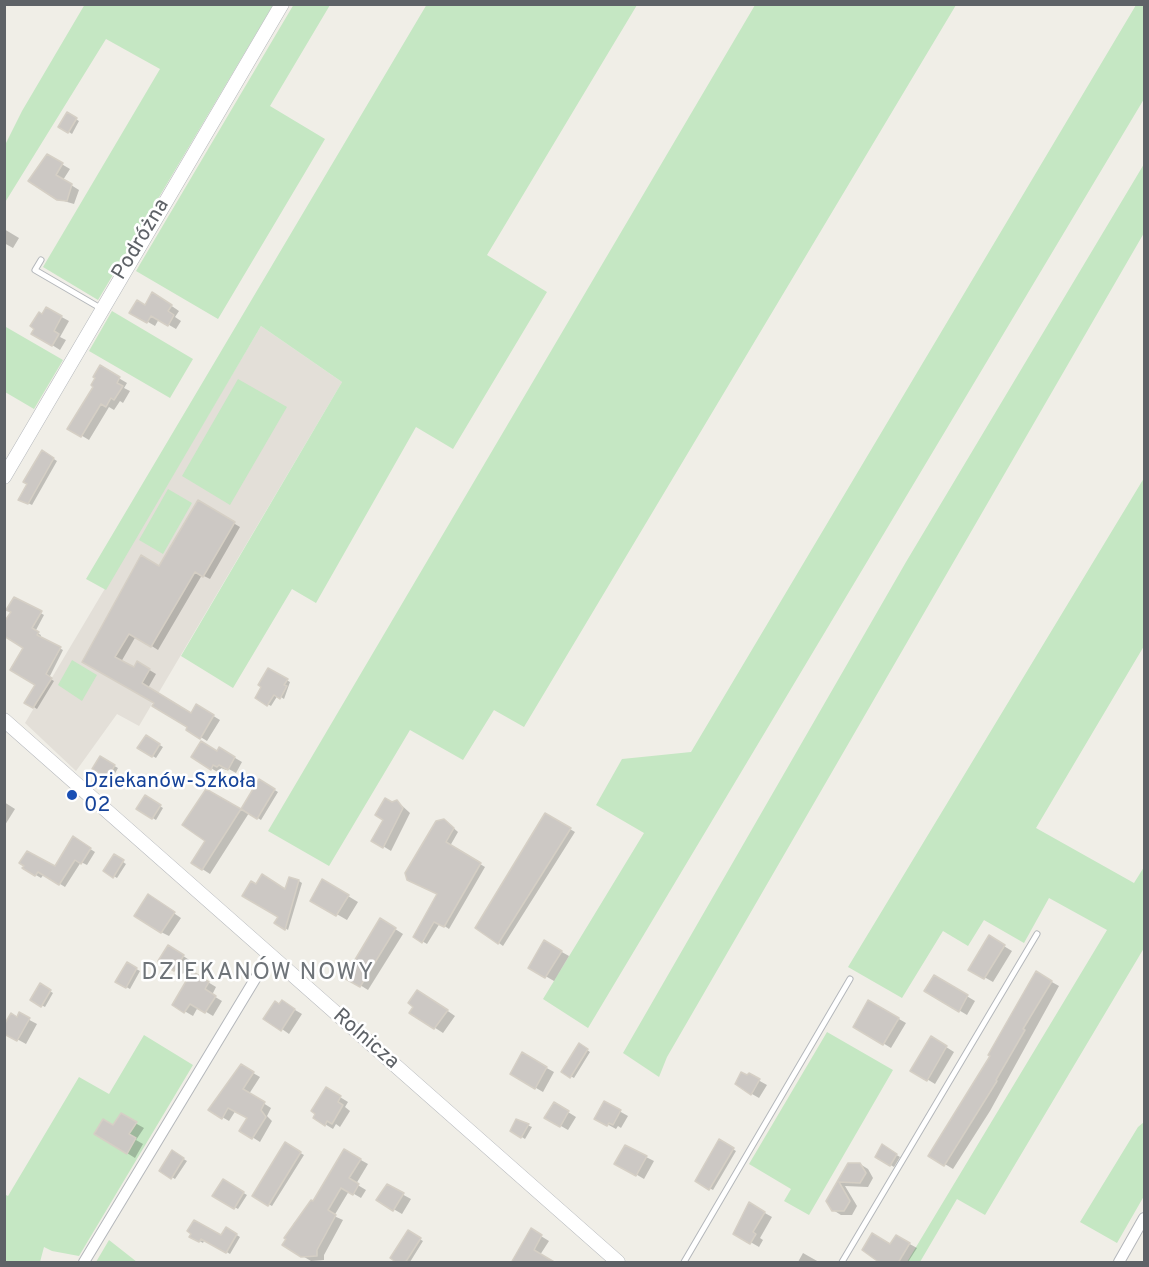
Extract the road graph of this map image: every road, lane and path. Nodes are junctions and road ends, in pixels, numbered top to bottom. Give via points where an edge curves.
1 (282, 4) edge
2 (41, 260) dead end
3 (102, 309) junction
4 (4, 477) edge
5 (4, 720) edge
6 (1037, 934) dead end
7 (269, 956) junction
8 (850, 979) dead end
9 (1144, 1218) edge
10 (84, 1263) edge
11 (618, 1263) edge
12 (684, 1263) edge
13 (842, 1263) edge
14 (1119, 1263) edge

1 - 3 street, Podróżna
2 - 3 lane via 35,270
3 - 4 street, Podróżna
5 - 7 street, Rolnicza
6 - 13 lane
7 - 10 street
7 - 11 street, Rolnicza
8 - 12 lane
9 - 14 street

